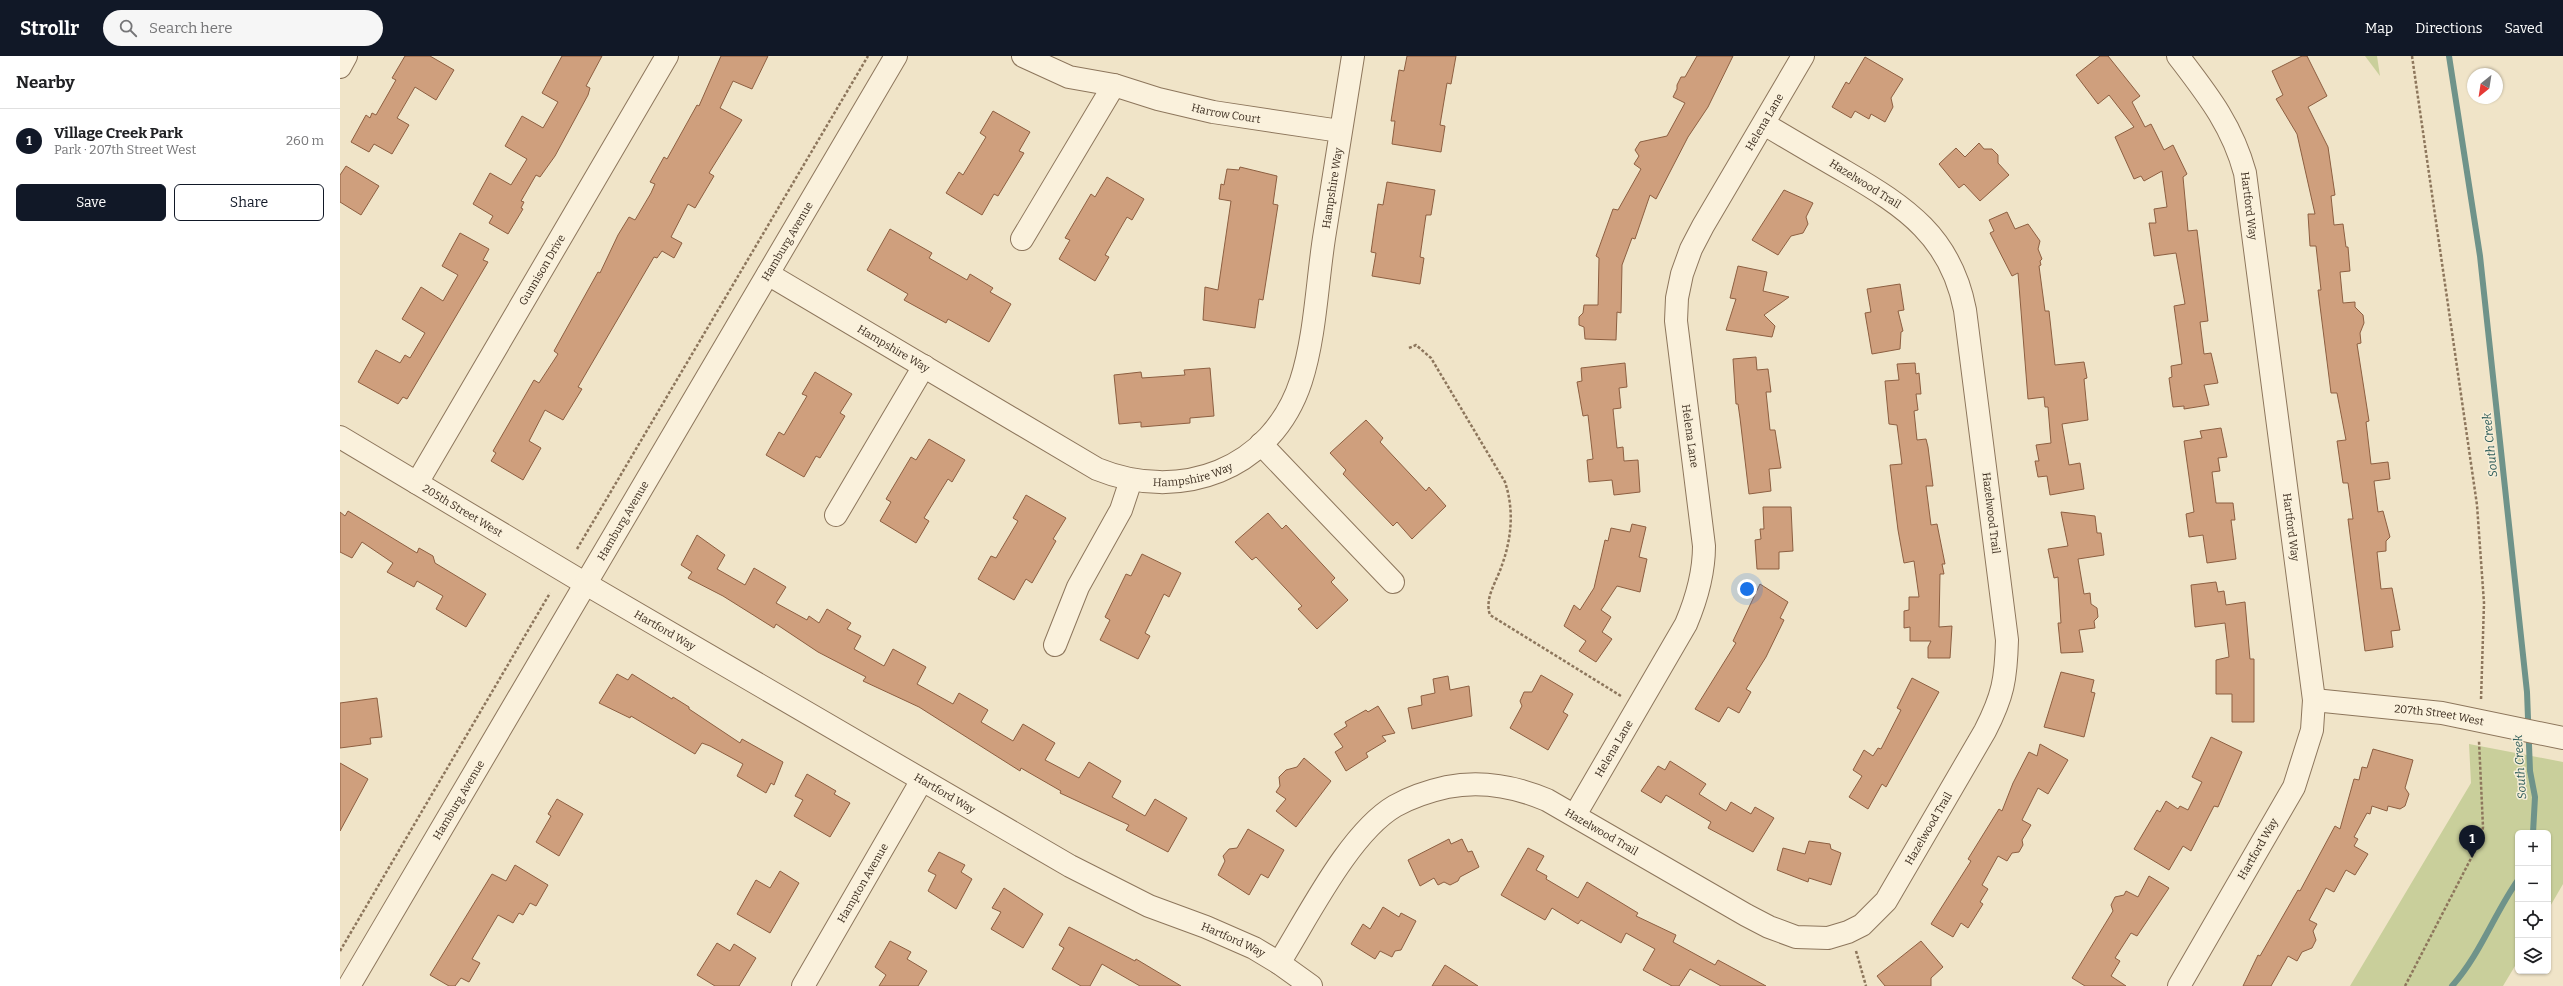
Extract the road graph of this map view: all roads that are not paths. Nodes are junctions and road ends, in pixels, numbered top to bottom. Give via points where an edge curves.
1 (346, 56) edge
2 (666, 56) edge
3 (896, 56) edge
4 (1023, 56) edge
5 (1353, 56) edge
6 (1802, 56) edge
7 (2178, 56) edge
8 (340, 67) edge
9 (1114, 85) junction
10 (1764, 124) junction
11 (1340, 131) junction
12 (1022, 239) dead end
13 (768, 274) junction
14 (924, 366) junction
15 (340, 437) edge
16 (1261, 444) junction
17 (1131, 480) junction
18 (417, 483) junction
19 (836, 515) dead end
20 (1393, 582) dead end
21 (586, 584) junction
22 (1055, 645) dead end
23 (2314, 700) junction
24 (2560, 737) edge
25 (922, 780) junction
26 (1575, 815) junction
27 (1279, 963) junction
28 (349, 986) edge
29 (803, 986) edge
30 (1311, 986) edge
31 (2179, 986) edge

1 - 8 street
2 - 18 street, Gunnison Drive
3 - 13 street, Hamburg Avenue
4 - 9 street, Harrow Court via 1069,77
5 - 11 street, Hampshire Way
6 - 10 street, Helena Lane
7 - 23 street, Hartford Way via 2222,115 2233,137 2245,173
9 - 11 street, Harrow Court via 1213,112
9 - 12 street
10 - 26 street, Helena Lane via 1693,244 1679,286 1676,334 1704,546 1700,588 1692,610
10 - 26 street, Hazelwood Trail via 1893,199 1927,230 1954,274 1965,310 2007,640 2006,673 1994,713 1985,731 1886,901 1862,924 1848,932 1828,938 1806,938 1770,927
11 - 16 street, Hampshire Way via 1304,371 1286,414
13 - 14 street, Hampshire Way
13 - 21 street, Hamburg Avenue
14 - 17 street, Hampshire Way via 1087,463 1107,473
14 - 19 street
15 - 18 street, 205th Street West
16 - 17 street, Hampshire Way via 1226,469 1192,481 1158,484
16 - 20 street
17 - 22 street via 1121,510 1078,587
18 - 21 street, 205th Street West
21 - 25 street, Hartford Way
21 - 28 street, Hamburg Avenue
23 - 24 street, 207th Street West via 2442,713
23 - 31 street, Hartford Way via 2312,730 2294,787
25 - 27 street, Hartford Way via 1107,886 1149,906 1212,929
25 - 29 street, Hampton Avenue
26 - 27 street, Hazelwood Trail via 1522,790 1484,784 1441,788 1395,806 1374,823 1353,846
27 - 30 street, Hartford Way

